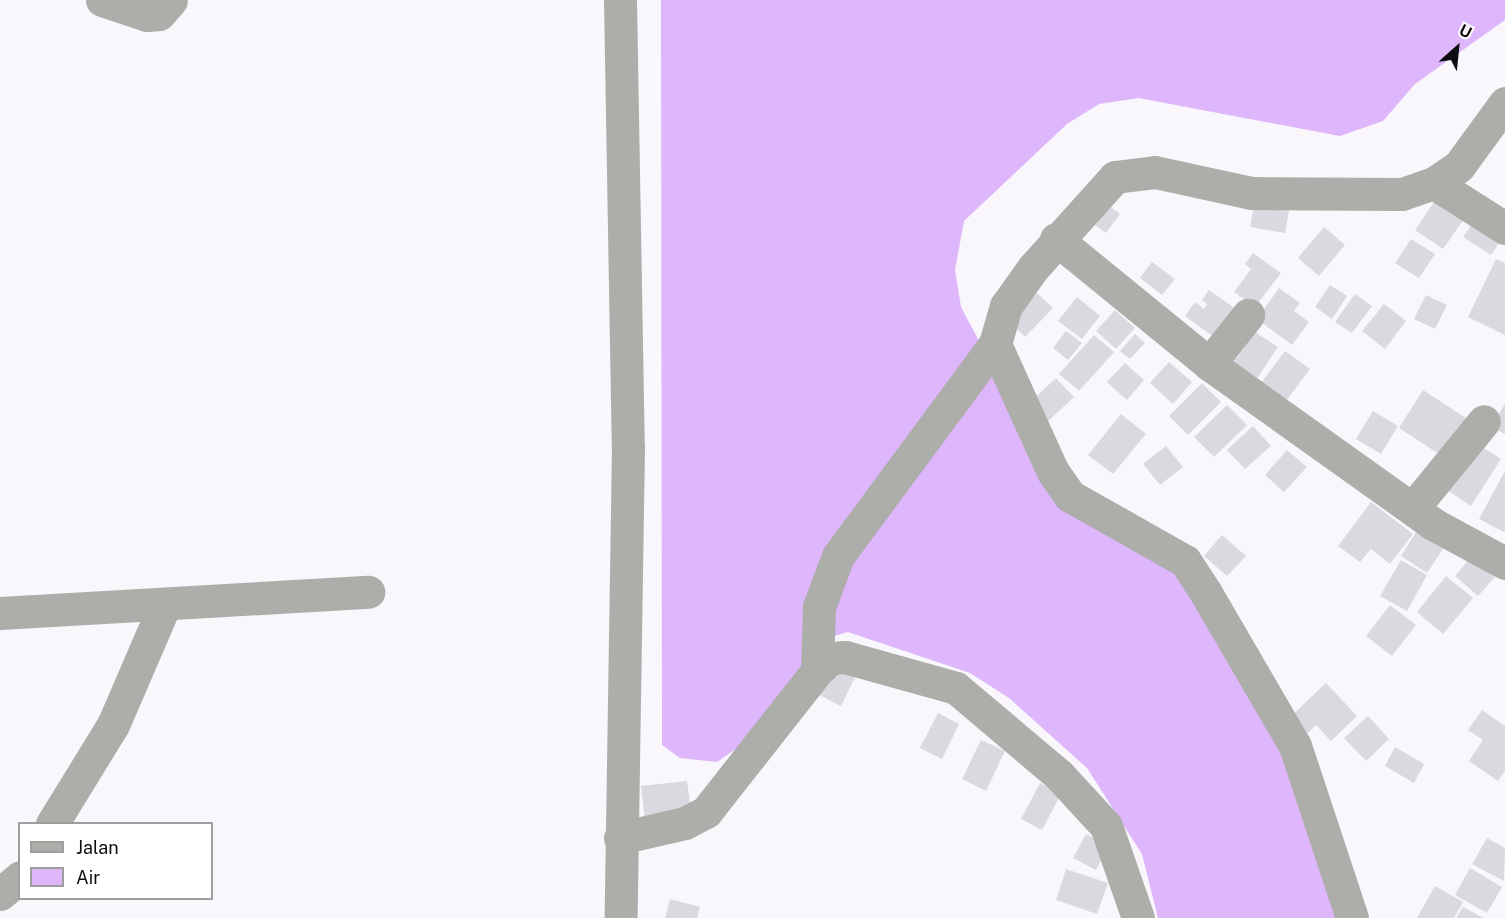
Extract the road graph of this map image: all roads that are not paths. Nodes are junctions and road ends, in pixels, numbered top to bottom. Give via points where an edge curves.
1 (102, 0) edge
2 (171, 0) edge
3 (620, 0) edge
4 (1505, 103) edge
5 (1434, 183) junction
6 (1505, 228) edge
7 (1056, 239) junction
8 (1248, 315) dead end
9 (993, 346) junction
10 (1209, 364) junction
11 (1484, 421) dead end
12 (1413, 508) junction
13 (1505, 563) edge
14 (369, 592) dead end
15 (165, 603) junction
16 (0, 613) edge
17 (818, 666) junction
18 (53, 822) edge
19 (620, 838) junction
20 (18, 879) edge
21 (0, 894) edge
22 (621, 918) edge
23 (1138, 918) edge
24 (1352, 918) edge

1 - 2 street via 147,15 159,14
3 - 19 street via 628,447
4 - 5 street via 1459,166
5 - 6 street
5 - 7 street via 1402,194 1251,193 1155,172 1119,176
7 - 9 street via 1006,306
7 - 10 street
8 - 10 street
9 - 17 street via 838,556 819,606
9 - 24 street via 1053,472 1070,496 1185,561 1206,593 1295,746
10 - 12 street
11 - 12 street
12 - 13 street
14 - 15 street
15 - 16 street
15 - 18 street via 112,725
17 - 19 street via 706,812 685,824
17 - 23 street via 831,658 845,657 956,688 978,705 1059,775 1106,826
19 - 22 street
20 - 21 street

